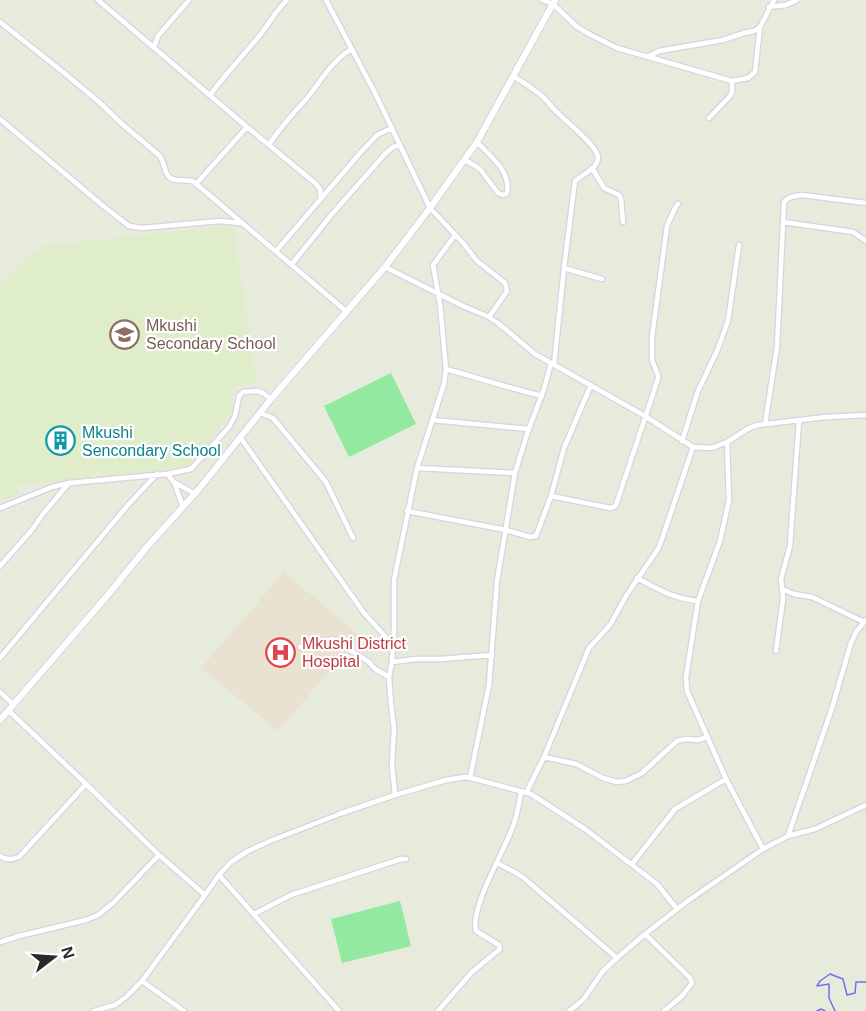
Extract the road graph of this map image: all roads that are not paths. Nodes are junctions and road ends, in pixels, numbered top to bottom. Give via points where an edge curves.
1 (98, 0) edge
2 (189, 0) edge
3 (287, 0) edge
4 (326, 0) edge
5 (542, 0) edge
6 (774, 0) edge
7 (797, 0) edge
8 (554, 2) edge
9 (770, 7) junction
10 (0, 22) edge
11 (760, 27) junction
12 (154, 47) junction
13 (352, 49) junction
14 (647, 57) junction
15 (513, 76) junction
16 (732, 81) junction
17 (210, 95) junction
18 (709, 117) dead end
19 (0, 119) edge
20 (247, 127) junction
21 (392, 128) junction
22 (477, 142) junction
23 (269, 145) junction
24 (400, 145) junction
25 (465, 160) junction
26 (592, 168) junction
27 (196, 184) junction
28 (321, 198) junction
29 (866, 203) edge
30 (678, 204) dead end
31 (430, 208) junction
32 (623, 222) dead end
33 (783, 222) junction
34 (243, 224) junction
35 (455, 235) junction
36 (866, 241) edge
37 (739, 245) dead end
38 (276, 250) junction
39 (292, 264) junction
40 (385, 267) junction
41 (564, 268) junction
42 (602, 279) dead end
43 (438, 293) junction
44 (347, 312) junction
45 (489, 317) junction
46 (553, 364) junction
47 (446, 369) junction
48 (591, 386) junction
49 (542, 396) junction
50 (271, 399) junction
51 (260, 413) junction
52 (866, 415) edge
53 (645, 417) junction
54 (432, 420) junction
55 (799, 420) junction
56 (765, 424) junction
57 (529, 429) junction
58 (240, 437) junction
59 (682, 441) junction
60 (727, 442) junction
61 (693, 447) junction
62 (417, 468) junction
63 (515, 472) junction
64 (157, 474) junction
65 (167, 474) junction
66 (174, 482) junction
67 (69, 483) junction
68 (195, 494) junction
69 (551, 496) junction
70 (183, 507) junction
71 (0, 508) edge
72 (407, 511) junction
73 (506, 530) junction
74 (353, 538) dead end
75 (0, 566) edge
76 (637, 578) junction
77 (782, 589) junction
78 (698, 601) junction
79 (865, 621) edge
80 (393, 645) junction
81 (300, 647) dead end
82 (776, 651) dead end
83 (492, 655) junction
84 (0, 658) edge
85 (392, 662) junction
86 (389, 677) junction
87 (0, 692) edge
88 (14, 704) junction
89 (8, 710) junction
90 (0, 720) edge
91 (707, 737) junction
92 (544, 757) junction
93 (470, 778) junction
94 (726, 779) junction
95 (86, 784) junction
96 (524, 792) junction
97 (395, 795) junction
98 (866, 805) edge
99 (788, 836) junction
100 (763, 849) junction
101 (159, 855) junction
102 (0, 856) edge
103 (406, 859) dead end
104 (497, 863) junction
105 (632, 864) junction
106 (219, 875) junction
107 (205, 895) junction
108 (677, 909) junction
109 (254, 914) junction
110 (645, 934) junction
111 (0, 942) edge
112 (617, 958) junction
113 (142, 981) junction
114 (94, 1011) edge
115 (184, 1011) edge
116 (339, 1011) edge
117 (438, 1011) edge
118 (569, 1011) edge
119 (664, 1011) edge

1 - 12 street
2 - 12 street via 158,36
3 - 17 street
4 - 13 street
5 - 8 street
6 - 9 street
7 - 9 street
8 - 14 street via 567,19 589,34
8 - 15 street
9 - 11 street
10 - 27 street via 160,156 167,176
11 - 14 street via 754,32 659,51
11 - 16 street via 754,72 748,78
12 - 17 street
13 - 21 street
13 - 23 street via 338,59
14 - 16 street
15 - 22 street
15 - 26 street via 540,95 589,143 598,157
16 - 18 street via 730,96
17 - 20 street
19 - 34 street via 129,225 142,228 220,221
20 - 23 street
20 - 27 street
21 - 24 street
21 - 28 street via 371,141
22 - 25 street
22 - 25 street via 505,173 507,193 498,193 480,169
23 - 28 street via 315,183
24 - 31 street
24 - 39 street via 385,154
25 - 31 street
26 - 32 street via 604,188 619,195
26 - 41 street via 575,181
27 - 34 street
28 - 38 street
29 - 33 street via 791,197 784,202
30 - 53 street via 667,226 652,346 658,379
31 - 35 street
31 - 40 street
33 - 36 street via 853,232
33 - 56 street via 777,347
34 - 38 street
35 - 43 street via 433,265
35 - 45 street via 507,287
37 - 59 street via 728,321
38 - 39 street
39 - 44 street
40 - 43 street
40 - 44 street
41 - 42 street
41 - 46 street
43 - 45 street
43 - 47 street
44 - 50 street
45 - 46 street
46 - 48 street
46 - 49 street
47 - 49 street
47 - 54 street
48 - 53 street
48 - 69 street via 564,448
49 - 57 street
50 - 51 street
50 - 65 street via 256,391 243,392 229,427 193,468
51 - 58 street
51 - 74 street via 273,418 326,482
52 - 55 street
53 - 59 street
53 - 69 street via 614,507
54 - 57 street
54 - 62 street
55 - 56 street
55 - 77 street via 790,546
56 - 60 street via 749,428
57 - 63 street
58 - 68 street
58 - 80 street via 364,613
59 - 61 street
60 - 61 street
60 - 78 street via 727,511
61 - 76 street via 658,549
62 - 63 street
62 - 72 street
63 - 73 street
64 - 65 street
64 - 67 street
64 - 84 street
65 - 66 street
66 - 68 street
66 - 70 street
67 - 71 street
67 - 75 street
68 - 70 street
69 - 73 street via 536,536
70 - 88 street
72 - 73 street
72 - 80 street via 394,580
73 - 83 street via 497,581
76 - 78 street via 669,595
76 - 92 street via 610,625 589,648
77 - 79 street via 812,597
77 - 82 street
78 - 91 street via 686,677 687,691
79 - 99 street via 851,643
80 - 85 street
81 - 86 street via 332,639
83 - 85 street
83 - 93 street
85 - 86 street
86 - 97 street
87 - 88 street
88 - 89 street
89 - 90 street
89 - 95 street
91 - 92 street via 677,741 642,773 626,781 603,778 576,764
91 - 94 street
92 - 96 street
93 - 96 street
93 - 97 street via 446,780
94 - 100 street
94 - 105 street via 675,809
95 - 101 street
95 - 102 street via 19,857
96 - 104 street
96 - 105 street via 585,829
97 - 106 street via 248,851
98 - 99 street via 815,829
99 - 100 street
100 - 108 street
101 - 107 street
101 - 111 street via 98,915
103 - 109 street via 291,895
104 - 112 street via 518,874
104 - 117 street via 478,904 474,925 476,931 501,949 472,972
105 - 108 street via 657,884
106 - 107 street
106 - 109 street
107 - 113 street
108 - 110 street
109 - 116 street
110 - 112 street
110 - 119 street via 692,983
112 - 118 street
113 - 114 street via 115,1005
113 - 115 street

